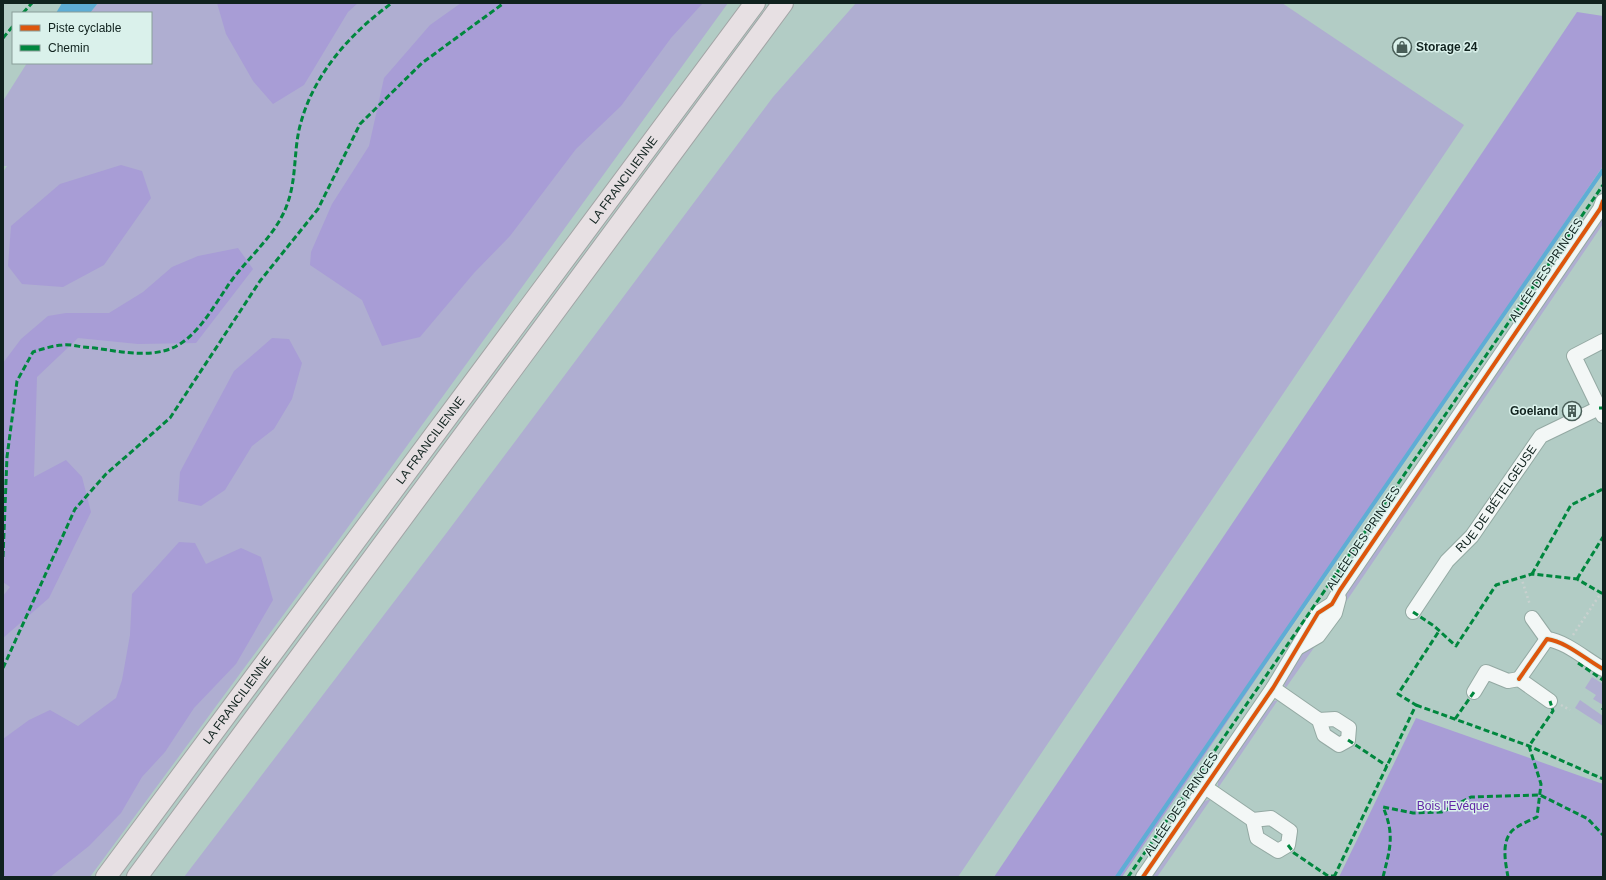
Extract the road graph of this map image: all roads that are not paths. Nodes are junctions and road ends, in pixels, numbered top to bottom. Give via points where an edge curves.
1 (740, 3) edge
2 (755, 3) edge
3 (783, 3) edge
4 (722, 46) junction
5 (1602, 205) edge
6 (1603, 341) edge
7 (1601, 412) edge
8 (1413, 612) dead end
9 (1532, 618) road end
10 (1547, 639) junction
11 (1603, 669) edge
12 (1519, 679) junction
13 (1272, 688) junction
14 (1474, 692) dead end
15 (1550, 702) dead end
16 (1319, 720) dead end
17 (1205, 787) junction
18 (1253, 820) dead end
19 (106, 877) edge
20 (137, 877) edge
21 (1144, 877) edge

1 - 4 highway via 725,24
2 - 4 highway, LA FRANCILIENNE
3 - 20 highway, LA FRANCILIENNE
4 - 19 highway, LA FRANCILIENNE
5 - 13 street, ALLÉE DES PRINCES via 1340,590 1334,613 1318,636 1299,647
6 - 7 street via 1574,356
7 - 8 street, RUE DE BÉTELGEUSE via 1541,436 1472,536 1447,561
9 - 10 street
10 - 11 street via 1555,640
10 - 12 street
12 - 14 street via 1508,682 1486,672
12 - 15 street
13 - 16 street
13 - 17 street, ALLÉE DES PRINCES
17 - 18 street
17 - 21 street, ALLÉE DES PRINCES

